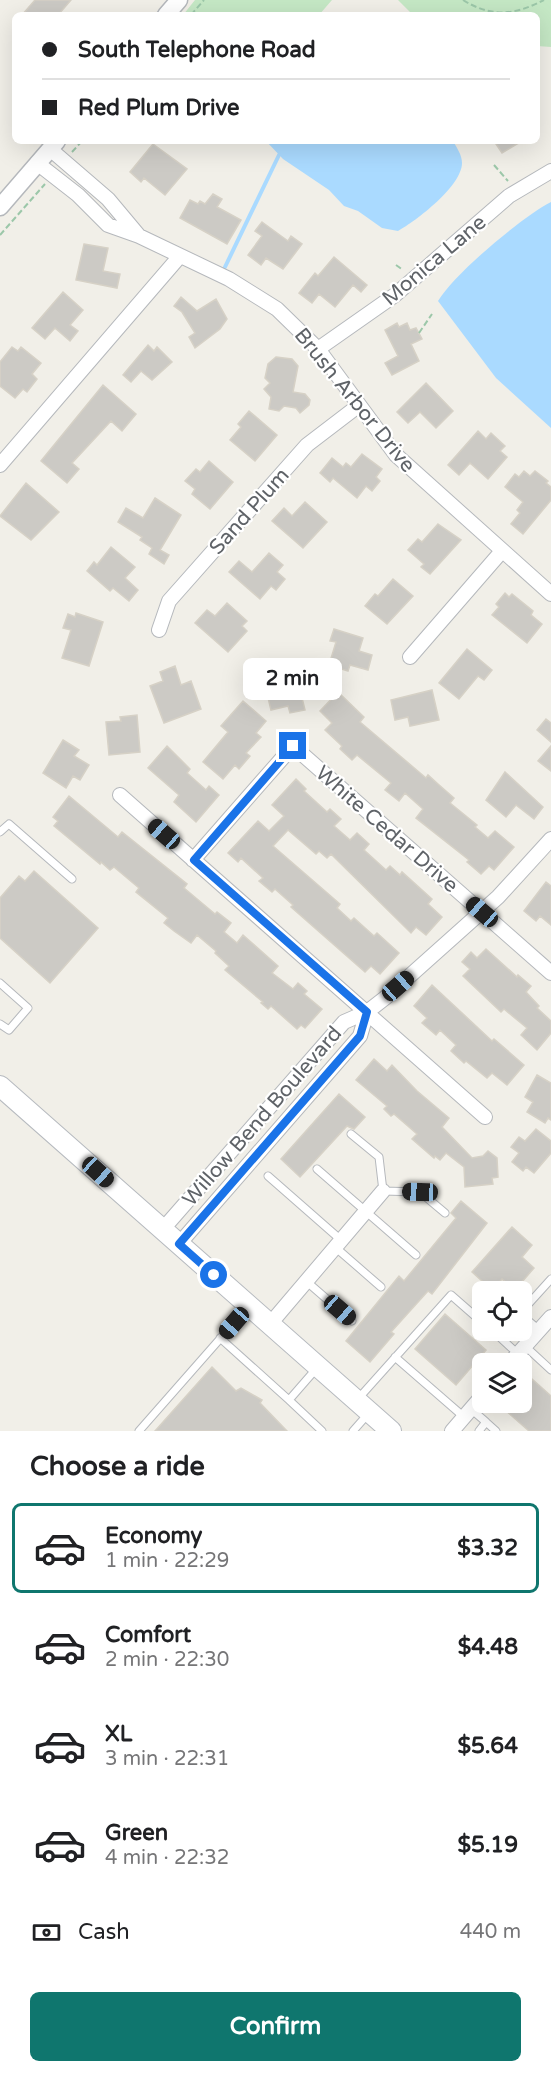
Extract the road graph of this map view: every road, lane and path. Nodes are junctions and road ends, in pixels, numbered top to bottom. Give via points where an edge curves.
1 (179, 0) edge
2 (204, 0) edge
3 (463, 0) edge
4 (544, 0) edge
5 (169, 12) edge
6 (194, 12) edge
7 (497, 12) edge
8 (512, 12) edge
9 (79, 144) edge
10 (53, 145) edge
11 (64, 161) junction
12 (38, 163) junction
13 (494, 165) dead end
14 (551, 171) edge
15 (52, 175) junction
16 (508, 182) dead end
17 (89, 183) junction
18 (78, 195) junction
19 (0, 207) edge
20 (0, 235) edge
21 (140, 236) junction
22 (180, 256) junction
23 (396, 265) dead end
24 (404, 271) dead end
25 (432, 314) dead end
26 (418, 333) dead end
27 (318, 349) junction
28 (358, 406) junction
29 (0, 465) edge
30 (502, 551) junction
31 (551, 594) edge
32 (159, 630) dead end
33 (410, 657) dead end
34 (120, 795) dead end
35 (0, 832) edge
36 (551, 838) edge
37 (194, 860) junction
38 (72, 879) dead end
39 (482, 912) junction
40 (551, 973) edge
41 (0, 983) edge
42 (367, 1012) junction
43 (0, 1024) edge
44 (0, 1086) edge
45 (282, 1093) junction
46 (297, 1107) junction
47 (485, 1117) dead end
48 (351, 1134) dead end
49 (318, 1169) dead end
50 (268, 1176) dead end
51 (383, 1191) junction
52 (366, 1211) junction
53 (445, 1213) dead end
54 (163, 1230) junction
55 (179, 1244) junction
56 (338, 1244) junction
57 (416, 1256) dead end
58 (551, 1279) edge
59 (306, 1281) junction
60 (381, 1287) dead end
61 (249, 1306) junction
62 (472, 1313) edge
63 (352, 1321) dead end
64 (547, 1323) edge
65 (270, 1324) junction
66 (220, 1338) junction
67 (503, 1341) edge
68 (516, 1353) edge
69 (518, 1353) edge
70 (395, 1357) junction
71 (532, 1361) edge
72 (318, 1367) junction
73 (551, 1370) edge
74 (290, 1400) junction
75 (472, 1408) edge
76 (468, 1413) junction
77 (375, 1419) edge
78 (486, 1422) junction
79 (139, 1431) edge
80 (322, 1431) edge
81 (353, 1431) edge
82 (452, 1431) edge
83 (479, 1431) edge
84 (496, 1431) edge

1 - 5 street
2 - 6 path
3 - 7 path
4 - 8 path
9 - 11 path
10 - 11 street, Brush Arbor Drive
10 - 12 street
11 - 17 street, Brush Arbor Drive
12 - 15 street, Brush Arbor Drive
12 - 19 street
13 - 16 path
14 - 27 street, Monica Lane via 508,196 395,295
15 - 18 street, Brush Arbor Drive
15 - 20 path
17 - 18 street
17 - 21 street, Brush Arbor Drive via 121,211
18 - 21 street, Brush Arbor Drive via 108,225
21 - 22 street, Brush Arbor Drive
22 - 27 street, Brush Arbor Drive via 256,294
22 - 29 street
23 - 24 path
25 - 26 path
27 - 28 street, Brush Arbor Drive
28 - 30 street, Brush Arbor Drive via 412,471
28 - 32 street, Sand Plum via 307,445 169,601
30 - 31 street, Brush Arbor Drive
30 - 33 street
34 - 37 street
35 - 38 lane via 9,824
36 - 39 street, Willow Bend Boulevard
37 - 39 street, White Cedar Drive via 293,746
37 - 42 street
39 - 40 street, White Cedar Drive
39 - 42 street, Willow Bend Boulevard
41 - 43 lane via 28,1008 9,1030
42 - 45 street, Willow Bend Boulevard via 344,1022
42 - 46 street, Willow Bend Boulevard via 360,1036
42 - 47 street
44 - 54 main road
45 - 46 lane
45 - 54 street, Willow Bend Boulevard
46 - 55 street, Willow Bend Boulevard
48 - 51 lane via 379,1157
49 - 52 lane
50 - 56 lane
51 - 52 street
51 - 53 lane via 420,1192
52 - 56 street
52 - 57 lane
54 - 55 main road
55 - 61 main road
56 - 59 street
56 - 60 lane
58 - 64 lane via 523,1310 525,1318
59 - 63 lane
59 - 65 street
61 - 65 main road
61 - 66 lane
62 - 70 lane via 451,1295
64 - 69 street
65 - 72 main road
66 - 74 lane
66 - 79 lane
67 - 68 lane
70 - 76 lane
70 - 77 lane
71 - 73 lane
72 - 74 lane
72 - 77 main road
74 - 80 lane
75 - 76 street
76 - 78 lane
76 - 82 street
77 - 81 lane
78 - 83 lane
78 - 84 lane

